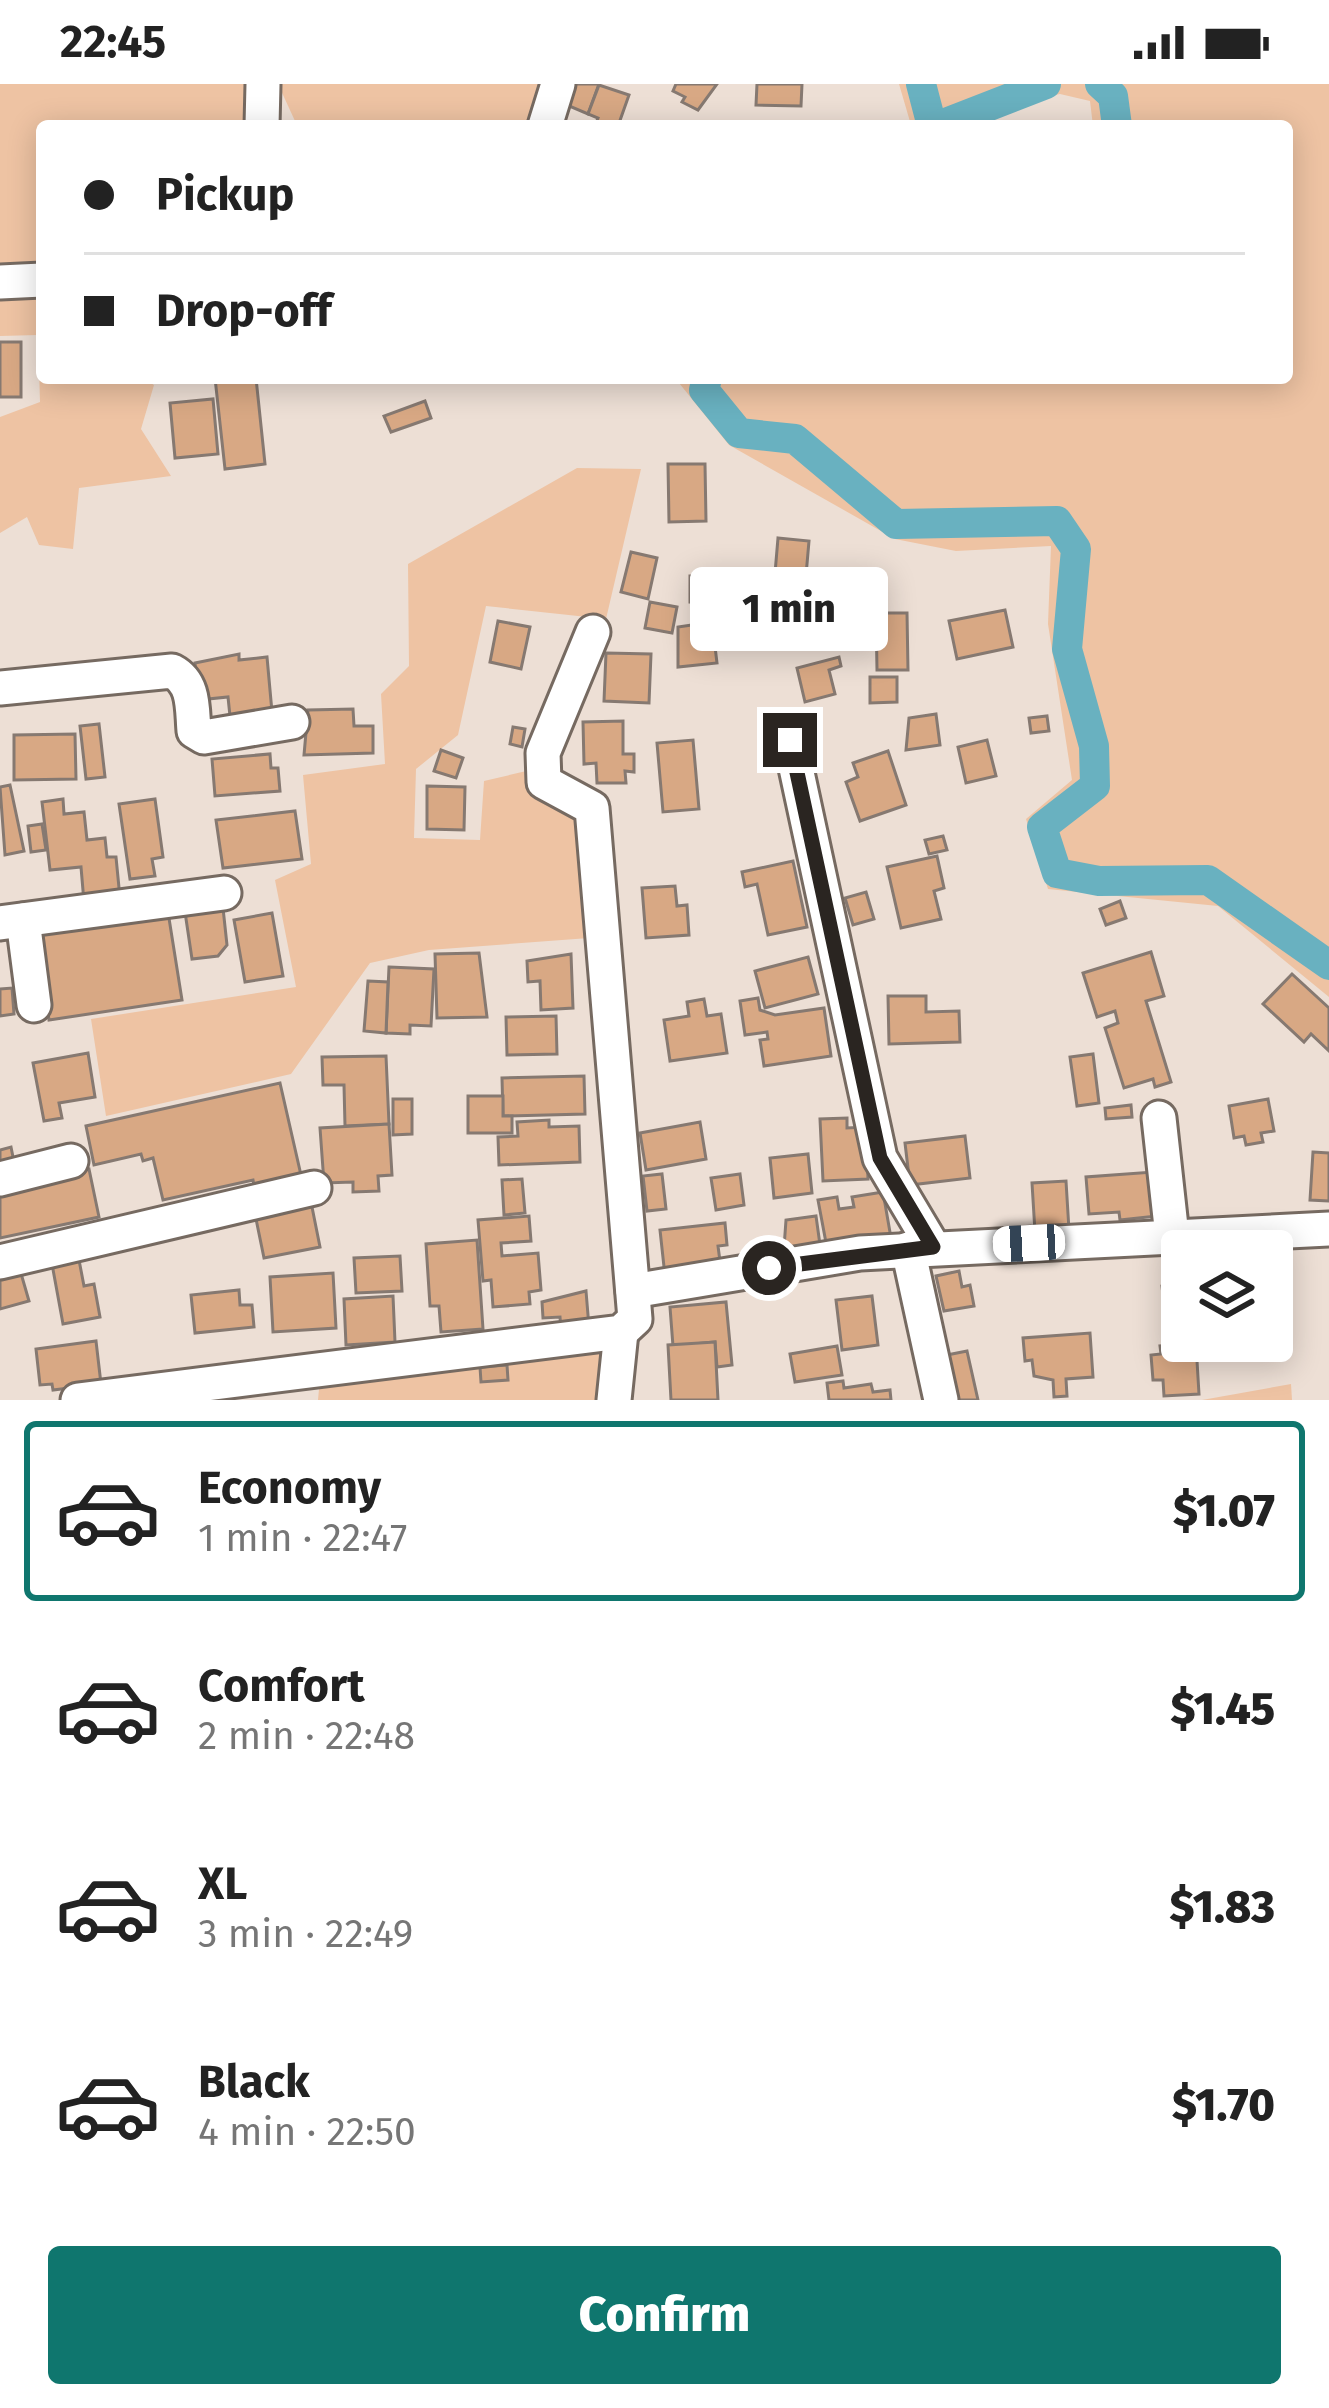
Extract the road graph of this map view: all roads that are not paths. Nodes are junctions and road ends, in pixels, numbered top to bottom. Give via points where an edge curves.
1 (263, 84) edge
2 (558, 84) edge
3 (262, 120) edge
4 (547, 120) edge
5 (36, 280) edge
6 (0, 282) edge
7 (593, 632) dead end
8 (0, 688) edge
9 (292, 722) dead end
10 (790, 740) dead end
11 (224, 893) dead end
12 (12, 921) edge
13 (34, 1004) dead end
14 (1160, 1118) dead end
15 (71, 1162) dead end
16 (0, 1179) edge
17 (314, 1188) dead end
18 (1329, 1228) edge
19 (1171, 1230) edge
20 (1290, 1230) edge
21 (1161, 1237) edge
22 (921, 1248) junction
23 (0, 1262) edge
24 (633, 1291) junction
25 (621, 1332) junction
26 (78, 1400) edge
27 (614, 1400) edge
28 (941, 1400) edge

1 - 3 street
2 - 4 street
5 - 6 street
7 - 24 street via 543,753 544,782 592,808
8 - 9 street via 172,671 190,692 194,731 204,737
10 - 22 street via 880,1158
11 - 12 street
12 - 13 street
14 - 19 street
15 - 16 street
17 - 23 street
18 - 20 street
21 - 22 street
22 - 24 street
22 - 28 street
24 - 25 street via 634,1319
25 - 26 street
25 - 27 street

